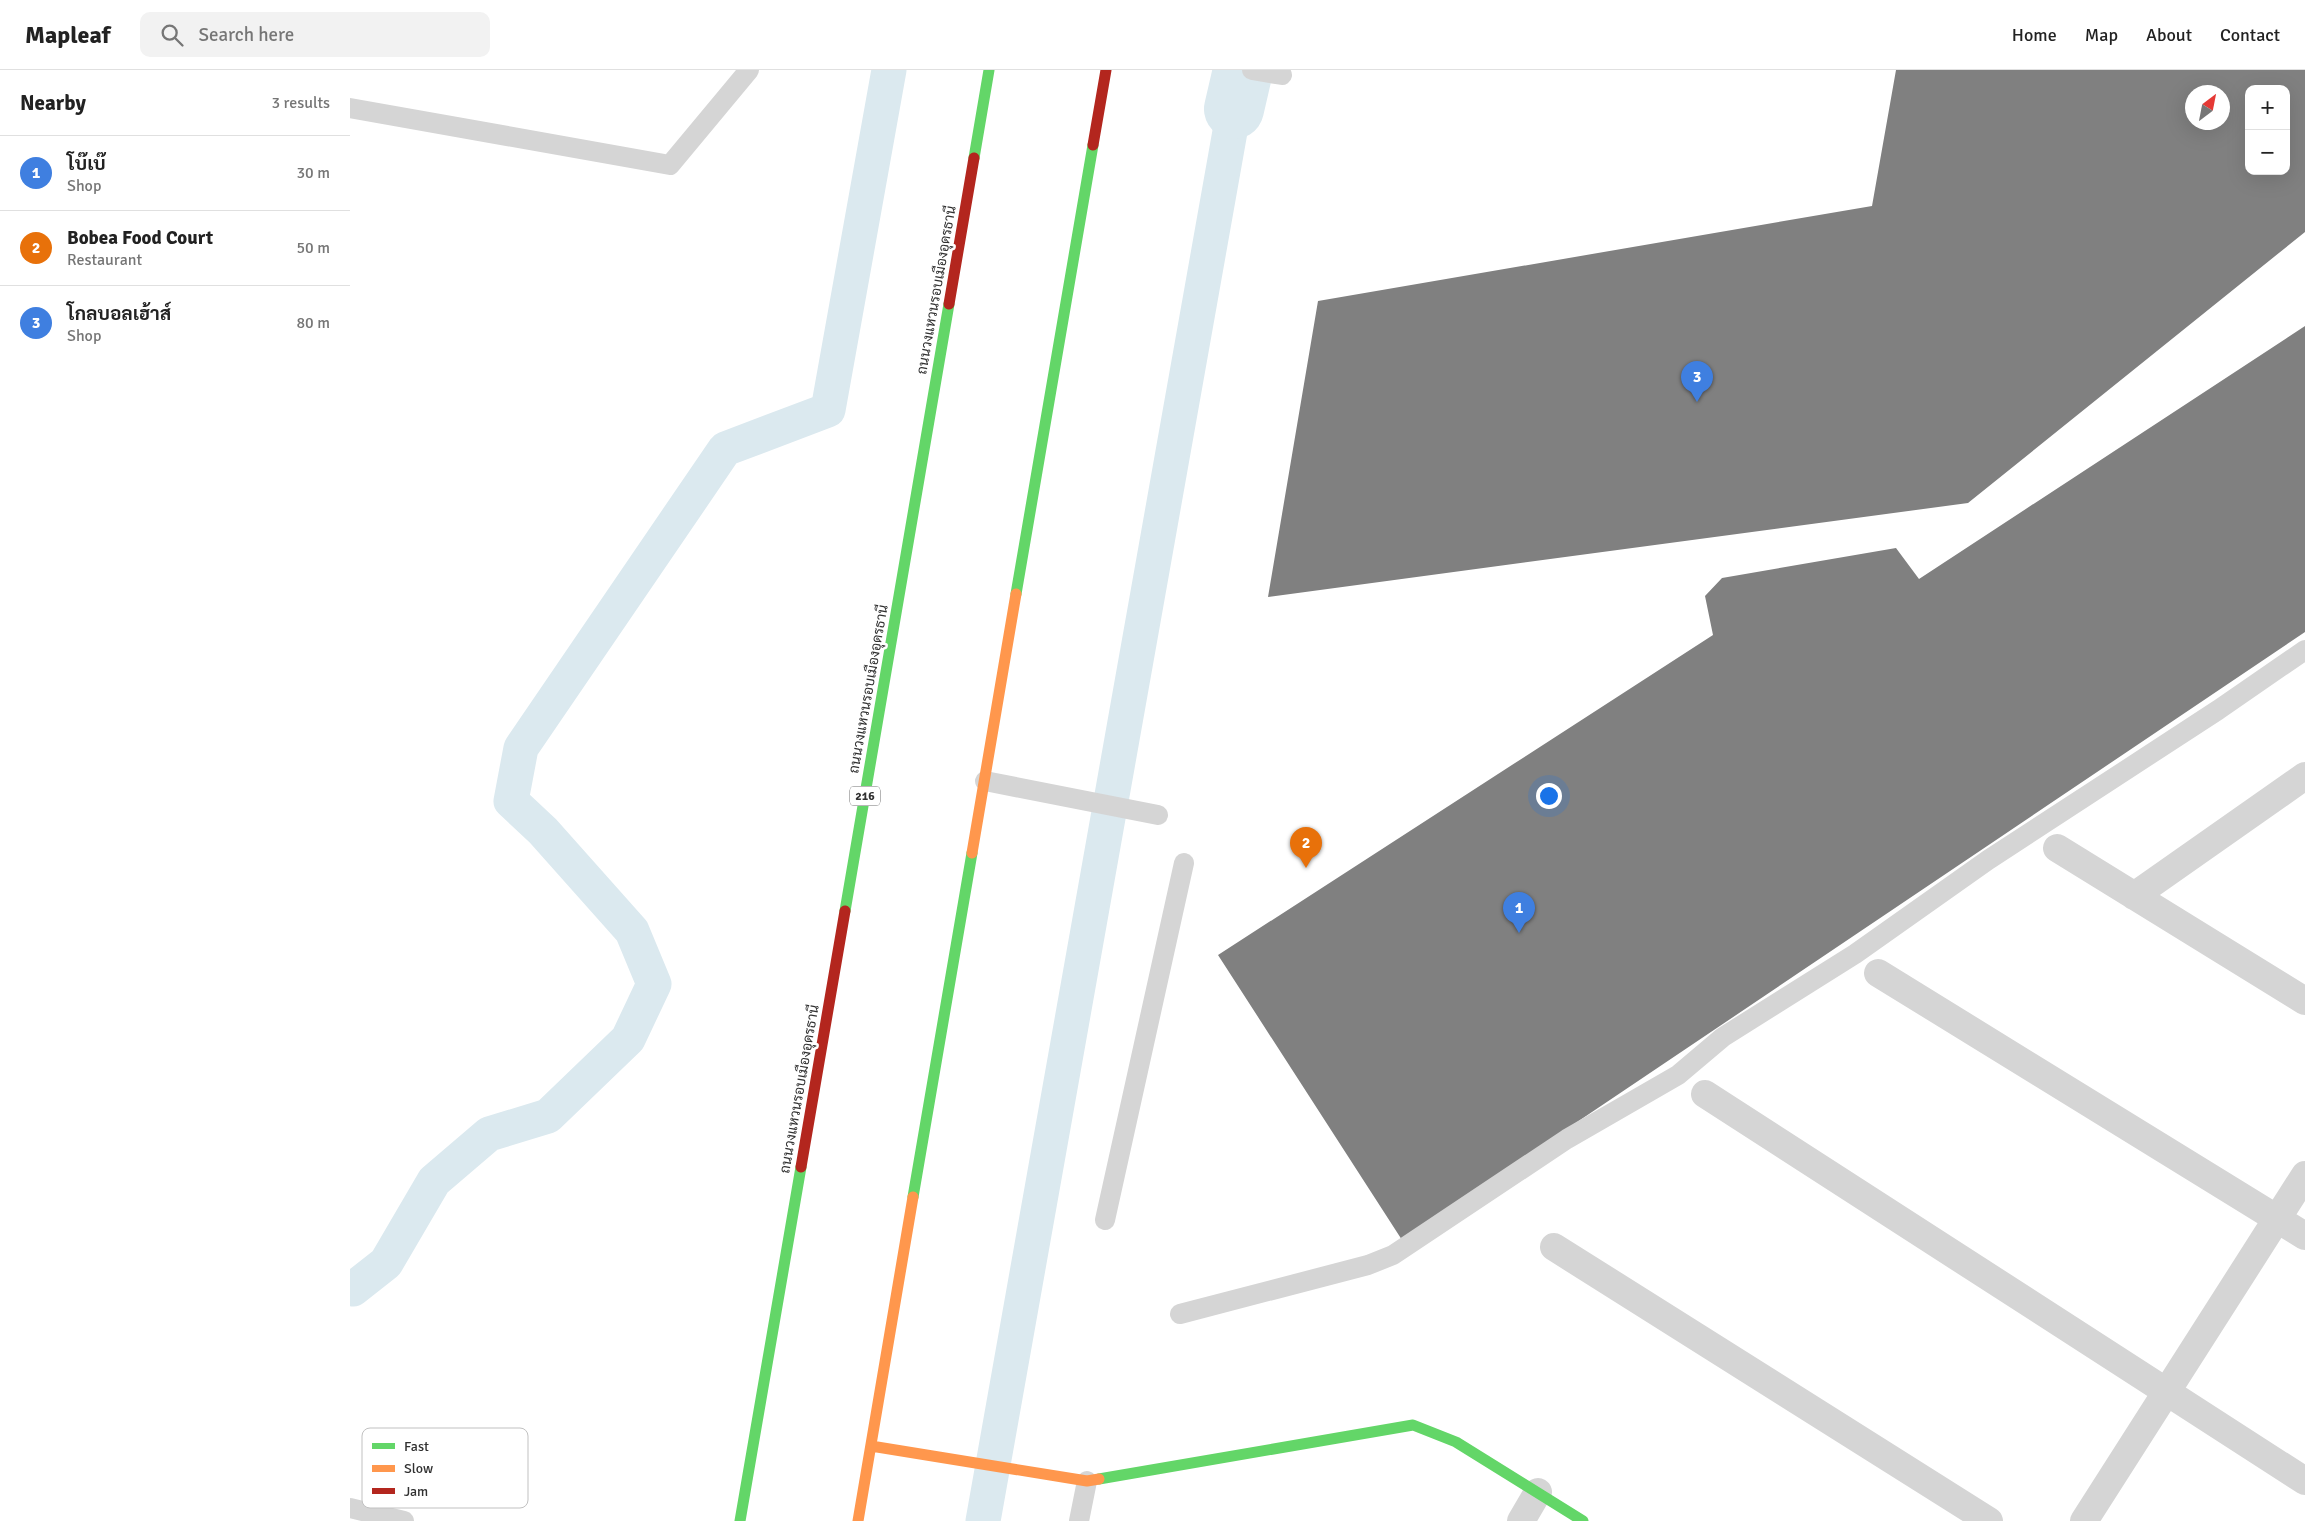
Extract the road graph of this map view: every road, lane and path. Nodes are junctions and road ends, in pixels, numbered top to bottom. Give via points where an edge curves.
1 (749, 70) edge
2 (990, 70) edge
3 (1106, 70) edge
4 (1252, 70) edge
5 (1282, 75) dead end
6 (350, 108) edge
7 (2305, 650) edge
8 (2305, 776) edge
9 (985, 780) junction
10 (1158, 815) dead end
11 (2057, 848) dead end
12 (1184, 863) dead end
13 (2134, 896) junction
14 (1878, 973) dead end
15 (2305, 1001) edge
16 (1705, 1094) dead end
17 (2305, 1175) edge
18 (2277, 1218) junction
19 (1106, 1220) dead end
20 (2305, 1236) edge
21 (1554, 1247) dead end
22 (1180, 1314) dead end
23 (2167, 1392) junction
24 (871, 1446) junction
25 (1087, 1480) junction
26 (2305, 1480) edge
27 (1538, 1492) junction
28 (350, 1508) edge
29 (404, 1521) edge
30 (740, 1521) edge
31 (858, 1521) edge
32 (1079, 1521) edge
33 (1521, 1521) edge
34 (1583, 1521) edge
35 (1989, 1521) edge
36 (2084, 1521) edge

1 - 6 lane via 670,165
2 - 30 main road, ถนนวงแหวนรอบเมืองอุดรธานี / 216
3 - 9 main road
4 - 5 lane
7 - 22 lane via 1988,860 1855,954 1724,1037 1678,1075 1567,1139 1393,1255 1368,1265
8 - 13 street
9 - 10 lane
9 - 24 main road
11 - 13 street
12 - 19 lane
13 - 15 street
14 - 18 street
16 - 23 street
17 - 18 street
18 - 20 street
18 - 23 street
21 - 35 street
23 - 26 street
23 - 36 street
24 - 25 main road
24 - 31 main road
25 - 27 main road via 1412,1425 1456,1442
25 - 32 lane
27 - 33 street
27 - 34 main road
28 - 29 lane

